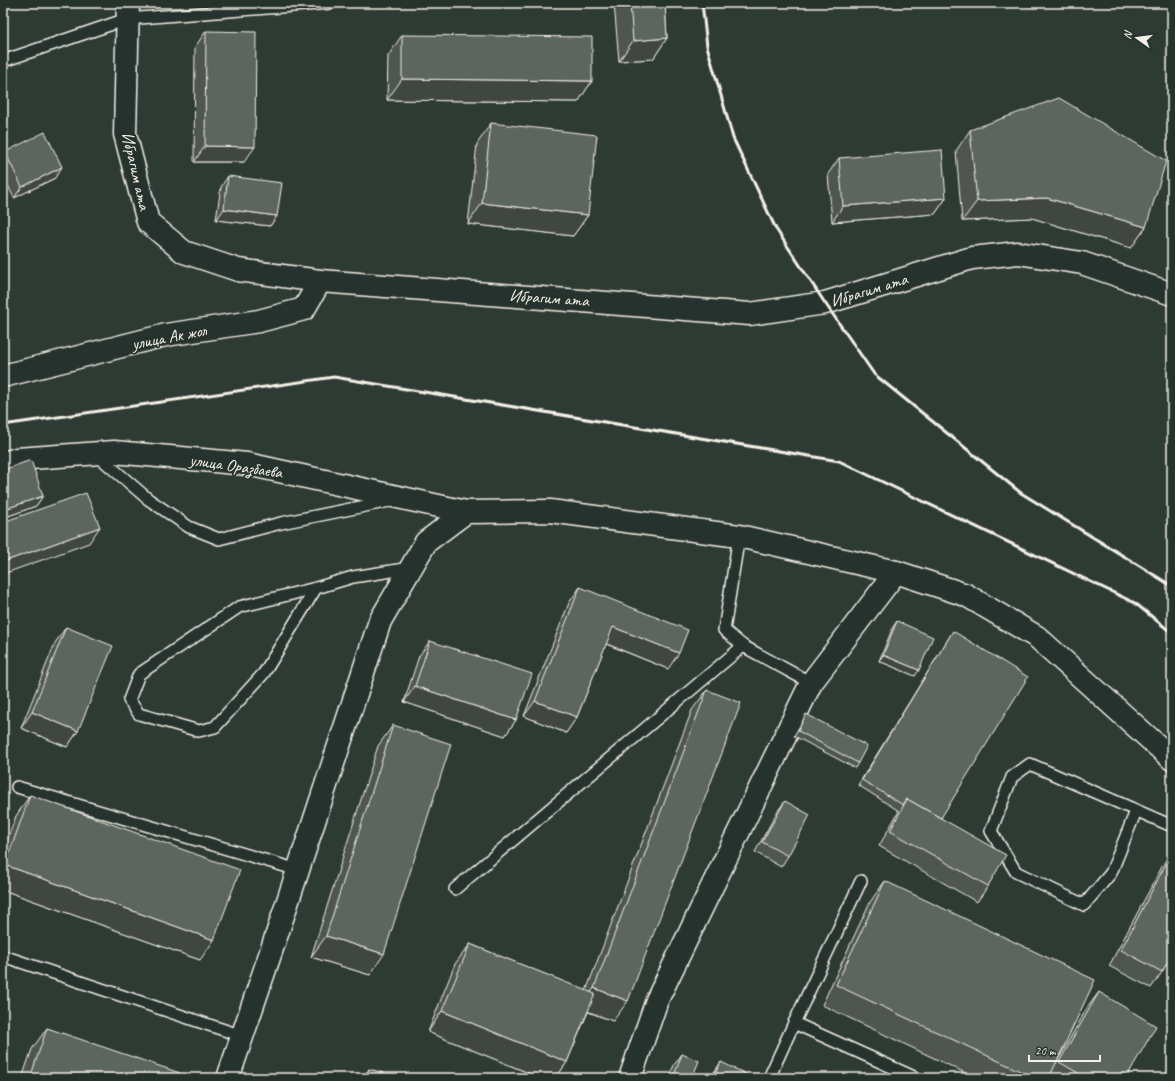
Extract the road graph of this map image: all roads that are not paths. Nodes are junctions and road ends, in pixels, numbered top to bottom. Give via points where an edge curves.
1 (331, 3) edge
2 (127, 11) edge
3 (3, 61) edge
4 (320, 280) junction
5 (1172, 294) edge
6 (3, 376) edge
7 (96, 454) junction
8 (3, 463) edge
9 (402, 498) junction
10 (466, 512) junction
11 (738, 536) junction
12 (411, 568) junction
13 (896, 572) junction
14 (316, 588) junction
15 (743, 646) junction
16 (811, 683) junction
17 (1172, 759) edge
18 (17, 787) dead end
19 (1136, 810) junction
20 (1172, 826) edge
21 (298, 870) junction
22 (861, 881) dead end
23 (455, 890) dead end
24 (3, 956) edge
25 (794, 1023) junction
26 (242, 1036) junction
27 (228, 1078) edge
28 (630, 1078) edge
29 (769, 1078) edge
30 (916, 1078) edge

1 - 2 lane
2 - 3 lane
2 - 4 street, Ибрагим ата via 125,134 148,222 184,252 238,270
4 - 5 street, Ибрагим ата via 750,314 825,304 972,258 1018,253 1082,263
4 - 6 street, улица Ак жол via 304,310 259,321 166,335
7 - 8 street, улица Оразбаева via 17,459
7 - 9 street, улица Оразбаева via 114,452 247,464
7 - 9 lane via 148,499 189,527 219,539 281,523
9 - 10 street, улица Оразбаева
10 - 11 street, улица Оразбаева via 550,511
10 - 12 street via 426,542
11 - 13 street, улица Оразбаева
11 - 15 lane via 724,630
12 - 14 lane via 353,577
12 - 21 street via 380,621
13 - 16 street
13 - 17 street, улица Оразбаева via 966,595 1037,637
14 - 14 lane via 239,608 139,674 129,700 140,714 199,731 215,727 264,673
15 - 16 lane
15 - 23 lane
16 - 28 street via 657,1000
18 - 21 lane
19 - 19 lane via 1030,764 1012,777 990,831 1016,872 1084,905 1111,873
19 - 20 lane
21 - 26 street
22 - 25 lane
24 - 26 lane
25 - 29 lane
25 - 30 lane
26 - 27 street

